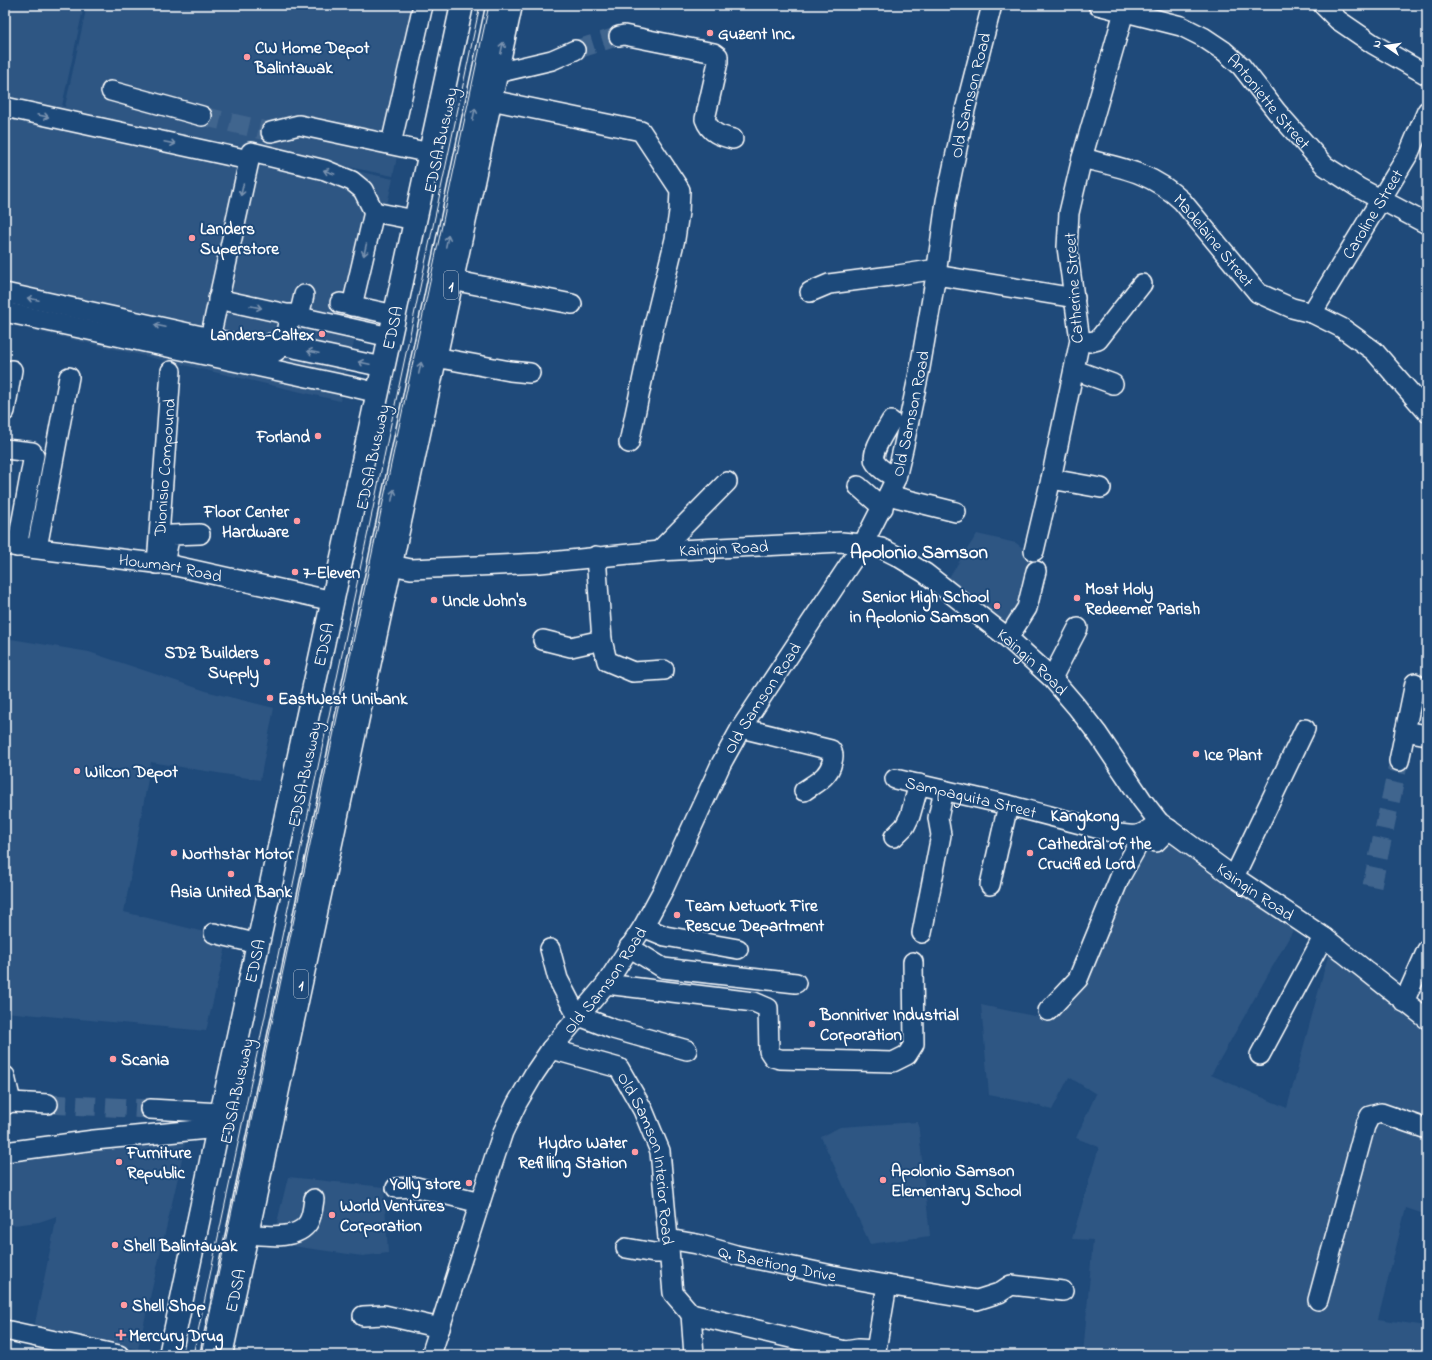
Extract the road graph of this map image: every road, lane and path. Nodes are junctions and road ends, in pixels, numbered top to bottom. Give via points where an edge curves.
1 (424, 5) edge
2 (462, 5) edge
3 (469, 5) edge
4 (496, 5) edge
5 (511, 5) edge
6 (992, 5) edge
7 (1098, 5) edge
8 (1323, 5) edge
9 (1125, 9) edge
10 (619, 36) tunnel mouth
11 (575, 50) tunnel mouth
12 (497, 73) junction
13 (1427, 75) edge
14 (111, 91) dead end
15 (491, 100) junction
16 (5, 107) edge
17 (1427, 111) edge
18 (202, 116) tunnel mouth
19 (271, 132) tunnel mouth
20 (733, 139) dead end
21 (391, 144) junction
22 (430, 153) junction
23 (1082, 158) junction
24 (249, 160) junction
25 (1381, 199) junction
26 (374, 212) junction
27 (415, 220) junction
28 (1427, 224) edge
29 (937, 272) junction
30 (452, 280) junction
31 (1142, 284) dead end
32 (810, 292) dead end
33 (5, 293) edge
34 (304, 295) dead end
35 (218, 298) junction
36 (1075, 298) junction
37 (572, 304) dead end
38 (5, 312) edge
39 (1312, 313) junction
40 (294, 315) junction
41 (395, 315) junction
42 (205, 332) junction
43 (390, 336) junction
44 (1080, 340) junction
45 (283, 346) junction
46 (435, 357) junction
47 (383, 367) junction
48 (12, 370) dead end
49 (1075, 370) junction
50 (171, 371) dead end
51 (530, 373) dead end
52 (68, 377) dead end
53 (1113, 384) dead end
54 (378, 393) junction
55 (5, 411) edge
56 (1427, 412) edge
57 (891, 421) dead end
58 (629, 443) dead end
59 (5, 449) edge
60 (1051, 479) junction
61 (727, 482) dead end
62 (858, 486) dead end
63 (1100, 488) dead end
64 (889, 494) junction
65 (956, 512) dead end
66 (200, 534) dead end
67 (863, 544) junction
68 (11, 546) edge
69 (37, 548) junction
70 (1034, 550) dead end
71 (659, 551) junction
72 (596, 556) junction
73 (161, 564) junction
74 (391, 566) junction
75 (1036, 571) dead end
76 (333, 601) junction
77 (1078, 628) dead end
78 (1008, 638) junction
79 (543, 640) dead end
80 (602, 640) junction
81 (664, 670) dead end
82 (1052, 678) junction
83 (1415, 683) dead end
84 (741, 728) junction
85 (1305, 729) dead end
86 (1405, 731) junction
87 (1427, 735) edge
88 (1399, 762) tunnel mouth
89 (895, 779) dead end
90 (919, 784) junction
91 (944, 790) junction
92 (804, 791) dead end
93 (1008, 805) junction
94 (1157, 832) junction
95 (894, 837) dead end
96 (1234, 877) junction
97 (990, 886) dead end
98 (643, 927) junction
99 (214, 933) dead end
100 (922, 933) dead end
101 (1325, 938) junction
102 (258, 944) junction
103 (629, 946) junction
104 (550, 949) dead end
105 (738, 949) dead end
106 (1427, 950) edge
107 (914, 962) dead end
108 (796, 983) dead end
109 (606, 984) junction
110 (1404, 1002) junction
111 (1048, 1011) dead end
112 (579, 1016) junction
113 (1427, 1019) edge
114 (551, 1049) junction
115 (687, 1050) dead end
116 (1260, 1055) dead end
117 (5, 1076) edge
118 (8, 1104) edge
119 (48, 1104) tunnel mouth
120 (150, 1109) tunnel mouth
121 (220, 1120) junction
122 (1427, 1129) edge
123 (5, 1152) edge
124 (396, 1188) dead end
125 (314, 1199) dead end
126 (480, 1203) junction
127 (247, 1234) junction
128 (668, 1246) junction
129 (626, 1248) dead end
130 (887, 1285) junction
131 (1063, 1291) dead end
132 (1318, 1300) dead end
133 (691, 1314) junction
134 (363, 1316) dead end
135 (440, 1328) junction
136 (5, 1330) edge
137 (119, 1355) edge
138 (170, 1355) edge
139 (180, 1355) edge
140 (210, 1355) edge
141 (220, 1355) edge
142 (431, 1355) edge
143 (694, 1355) edge

1 - 21 street
2 - 22 highway, EDSA
3 - 139 street, EDSA Busway
140 -> 4 street, EDSA Busway
12 -> 5 highway, EDSA / 1
6 - 29 street, Old Samson Road via 965,110 946,201
7 - 9 street, Antoniette Street
8 - 13 street via 1338,20 1373,44
9 - 23 street, Catherine Street
9 - 25 street, Antoniette Street via 1181,26 1224,51 1241,66 1277,112 1325,166
10 - 20 street via 714,53 718,56 705,119 713,132
11 - 12 street via 552,60
12 - 15 highway, EDSA / 1
14 - 18 street
15 - 30 highway, EDSA / 1
15 - 58 street via 641,131 680,190 675,239
16 -> 24 street
17 - 25 street, Caroline Street via 1409,153
19 - 21 street via 299,125
21 - 22 street
22 - 27 highway, EDSA
23 - 36 street, Catherine Street via 1069,213 1067,247
23 - 39 street, Madelaine Street via 1133,171 1170,190 1258,293 1292,308
26 -> 24 street via 363,190 342,176 251,152
24 -> 35 street
25 - 28 street, Antoniette Street
25 - 39 street, Caroline Street
26 - 27 street
26 -> 41 street via 346,304
27 - 41 highway, EDSA
29 - 32 street via 829,284
29 - 36 street
29 - 64 street, Old Samson Road via 903,449
30 - 37 street
30 - 46 highway, EDSA / 1
31 - 44 street via 1098,340
42 -> 33 street
34 - 40 street
35 -> 40 street
35 - 42 street
36 - 44 street, Catherine Street
38 - 54 street
39 - 56 street, Madelaine Street via 1342,328 1374,351
40 - 43 street
40 - 45 street
41 - 43 highway, EDSA
42 - 45 street
43 - 47 highway, EDSA
44 - 49 street, Catherine Street
47 -> 45 street
46 - 51 street
46 - 74 highway, EDSA / 1
47 - 54 highway, EDSA
48 - 55 street
49 - 53 street
49 - 60 street, Catherine Street
50 - 73 street, Dionisio Compound
52 - 69 street
54 - 76 highway, EDSA
57 - 64 street via 874,457
59 - 68 street via 32,452 34,455
60 - 63 street
60 - 70 street, Catherine Street
61 - 71 street
62 - 64 street
64 - 65 street
64 - 67 street, Old Samson Road
66 - 73 street via 172,535
67 - 71 street, Kaingin Road via 841,542
67 - 78 street, Kaingin Road via 881,548 925,573
67 - 84 street, Old Samson Road
68 - 69 street, Howmart Road
69 - 73 street, Howmart Road
71 - 72 street, Kaingin Road
72 - 74 street, Kaingin Road via 540,563 419,569
72 - 80 street
73 - 76 street, Howmart Road
74 - 127 highway, EDSA / 1
75 - 78 street via 1027,608
76 - 102 highway, EDSA
77 - 82 street
78 - 82 street, Kaingin Road
79 - 80 street via 571,647
80 - 81 street via 608,661 633,672
82 - 94 street, Kaingin Road via 1097,733 1142,800
83 - 86 street
84 - 92 street via 831,750 833,757 829,773
84 - 98 street, Old Samson Road via 721,764 663,890
85 - 96 street
86 - 87 street
86 - 88 street
89 - 90 street, Sampaguita Street
90 - 91 street, Sampaguita Street
90 - 95 street via 910,816 905,826
91 - 93 street, Sampaguita Street
91 - 100 street via 938,818 941,835
93 - 94 street, Sampaguita Street via 1119,834
93 - 97 street
94 - 96 street, Kaingin Road
94 - 111 street via 1120,877 1078,979
96 - 101 street, Kaingin Road
98 - 103 street, Old Samson Road
98 - 105 street via 665,936
99 - 102 street
101 - 110 street, Kaingin Road
101 - 116 street
102 - 121 highway, EDSA
103 - 108 street via 663,968
103 - 109 street, Old Samson Road
104 - 112 street via 562,990
106 - 110 street
107 - 109 street via 914,1044 907,1055 893,1062 780,1059 773,1057 769,1051 768,1008 754,1002
109 - 112 street, Old Samson Road
110 - 113 street, Kaingin Road
112 - 114 street, Old Samson Road
112 - 115 street via 613,1029
114 - 126 street, Old Samson Road via 517,1103 506,1126
114 - 128 street, Old Samson Interior Road via 619,1068 643,1110 660,1150
117 - 118 street
118 - 119 street
120 - 121 street
121 - 123 street
121 - 138 highway, EDSA
122 - 132 street via 1381,1113 1370,1116 1365,1126
124 - 126 street via 416,1187
125 - 127 street via 309,1222 305,1228 280,1236
126 - 135 street, Old Samson Road
127 - 141 highway, EDSA / 1
128 - 129 street, Q. Baetiong Drive via 654,1253
128 - 130 street, Q. Baetiong Drive via 697,1244 736,1255
128 - 133 street, Old Samson Interior Road via 673,1293
130 - 131 street, Q. Baetiong Drive via 977,1300 998,1293 1011,1285
130 - 133 street via 876,1350 845,1351
133 - 143 street
134 - 135 street via 384,1315
135 - 142 street, Old Samson Road
136 - 137 street

